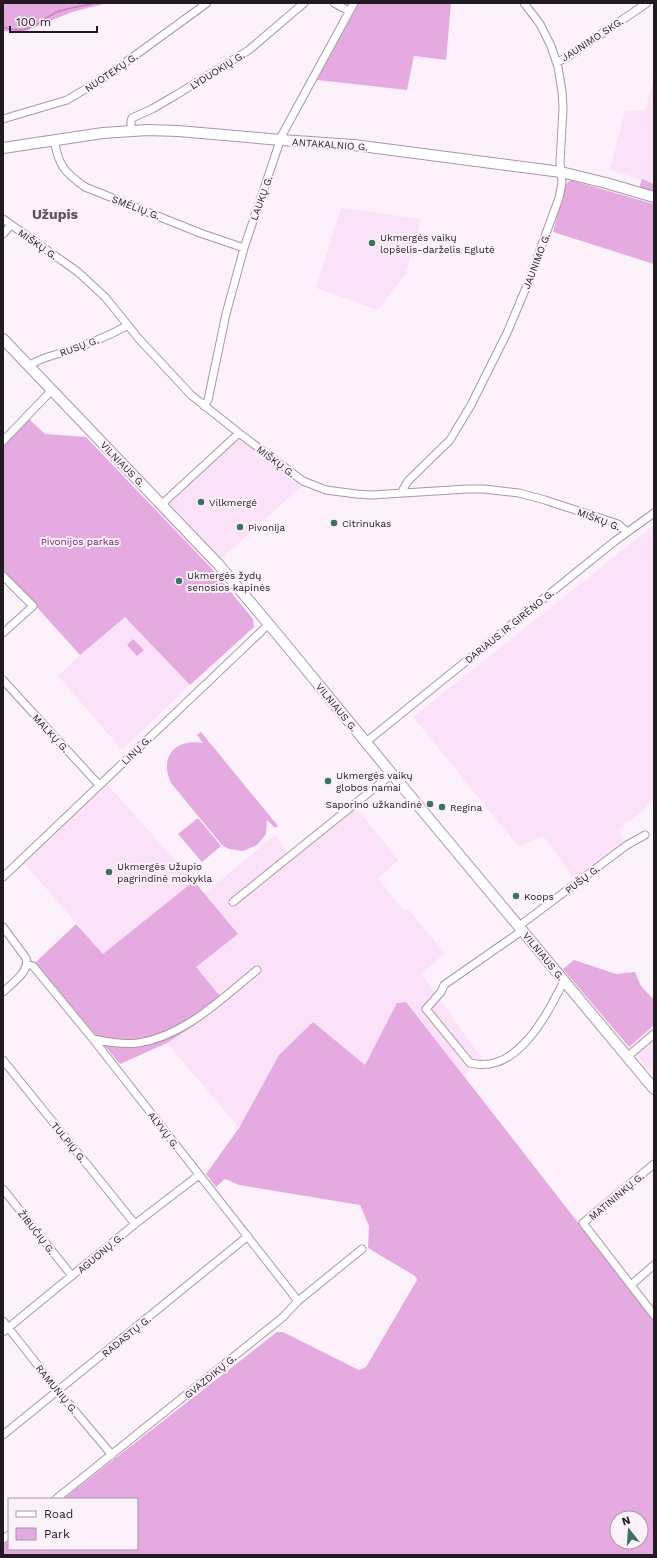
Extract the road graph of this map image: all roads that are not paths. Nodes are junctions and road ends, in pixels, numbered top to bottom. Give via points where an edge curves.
1 (208, 3) edge
2 (304, 3) edge
3 (334, 3) edge
4 (354, 3) edge
5 (647, 3) edge
6 (526, 4) edge
7 (349, 11) junction
8 (557, 62) junction
9 (3, 119) edge
10 (131, 130) junction
11 (54, 140) junction
12 (281, 140) junction
13 (3, 148) edge
14 (561, 172) junction
15 (654, 197) edge
16 (3, 219) edge
17 (11, 225) junction
18 (3, 234) edge
19 (244, 248) junction
20 (128, 325) junction
21 (3, 340) edge
22 (29, 366) junction
23 (52, 390) junction
24 (204, 406) junction
25 (239, 433) junction
26 (3, 441) edge
27 (401, 493) junction
28 (162, 504) junction
29 (654, 513) edge
30 (627, 532) junction
31 (3, 576) edge
32 (269, 624) junction
33 (3, 633) edge
34 (3, 680) edge
35 (366, 742) junction
36 (392, 774) junction
37 (99, 785) junction
38 (645, 835) dead end
39 (3, 877) edge
40 (233, 902) dead end
41 (3, 927) edge
42 (521, 928) junction
43 (27, 964) junction
44 (257, 970) dead end
45 (564, 981) junction
46 (3, 992) edge
47 (654, 1034) edge
48 (92, 1039) junction
49 (627, 1057) junction
50 (3, 1060) edge
51 (654, 1089) edge
52 (654, 1164) edge
53 (199, 1175) junction
54 (3, 1188) edge
55 (135, 1224) junction
56 (248, 1236) junction
57 (362, 1249) dead end
58 (654, 1265) edge
59 (72, 1276) junction
60 (631, 1285) junction
61 (298, 1300) junction
62 (654, 1315) edge
63 (3, 1321) edge
64 (6, 1330) edge
65 (58, 1391) junction
66 (3, 1436) edge
67 (112, 1455) junction
68 (57, 1498) edge

1 - 9 street, NUOTEKŲ G. via 104,78 67,100
2 - 10 street, LYDUOKIŲ G. via 248,50 176,95 132,118
3 - 7 street
4 - 7 street, LAUKŲ G.
5 - 8 street, JAUNIMO SKG.
6 - 8 street, JAUNIMO G. via 540,24
7 - 12 street, LAUKŲ G.
8 - 14 street, JAUNIMO G. via 563,108
10 - 11 main road, ANTAKALNIO G.
10 - 12 main road, ANTAKALNIO G. via 164,130
11 - 13 main road, ANTAKALNIO G.
11 - 19 street, SMĖLIŲ G. via 62,168 85,187
12 - 14 main road, ANTAKALNIO G. via 354,145
12 - 19 street, LAUKŲ G.
14 - 15 main road, ANTAKALNIO G.
14 - 27 street, JAUNIMO G. via 562,183 555,212 507,333 471,405 450,440 408,481
16 - 17 street, MIŠKŲ G.
17 - 18 street
17 - 20 street, MIŠKŲ G. via 78,272 105,297
19 - 24 street, LAUKŲ G. via 226,314 208,400
20 - 22 street, RUSŲ G. via 106,336 38,360
20 - 24 street, MIŠKŲ G. via 172,376
21 - 22 main road, VILNIAUS G.
22 - 23 main road, VILNIAUS G.
23 - 26 street
23 - 28 main road, VILNIAUS G.
24 - 25 street, MIŠKŲ G.
25 - 27 street, MIŠKŲ G. via 294,475 320,488 356,494
25 - 28 street
27 - 30 street, MIŠKŲ G. via 484,489 519,493 618,524
28 - 32 main road, VILNIAUS G.
29 - 30 street, DARIAUS IR GIRĖNO G.
30 - 35 street, DARIAUS IR GIRĖNO G.
31 - 33 street via 33,606
32 - 35 main road, VILNIAUS G.
32 - 37 street, LINŲ G.
34 - 37 street, MALKŲ G.
35 - 36 main road, VILNIAUS G.
36 - 40 street
36 - 42 main road, VILNIAUS G.
37 - 39 street, LINŲ G.
38 - 42 street, PUŠŲ G. via 627,845
41 - 43 street via 26,958
42 - 45 main road, VILNIAUS G.
42 - 45 street, PUŠŲ G. via 444,985 426,1009 470,1063 480,1066 498,1063 506,1060 530,1038 548,1013
43 - 46 street via 25,970
43 - 48 street, ALYVŲ G. via 33,966
44 - 48 street via 195,1020 165,1036 138,1043
45 - 49 main road, VILNIAUS G.
47 - 49 street
48 - 53 street, ALYVŲ G.
49 - 51 main road, VILNIAUS G.
50 - 55 street, TULPIŲ G.
52 - 60 street, MATININKŲ G. via 583,1223
53 - 55 street, AGUONŲ G.
53 - 56 street, ALYVŲ G.
54 - 59 street, ŽIBUČIŲ G.
55 - 59 street, AGUONŲ G.
56 - 61 street, ALYVŲ G.
56 - 65 street, RADASTŲ G.
57 - 61 street, GVAZDIKŲ G.
58 - 60 street
59 - 64 street, AGUONŲ G.
60 - 62 street, MATININKŲ G.
61 - 67 street, GVAZDIKŲ G. via 283,1317
63 - 64 street, RAMUNIŲ G.
64 - 65 street, RAMUNIŲ G.
65 - 66 street, RADASTŲ G.
65 - 67 street, RAMUNIŲ G.
67 - 68 street, GVAZDIKŲ G.

